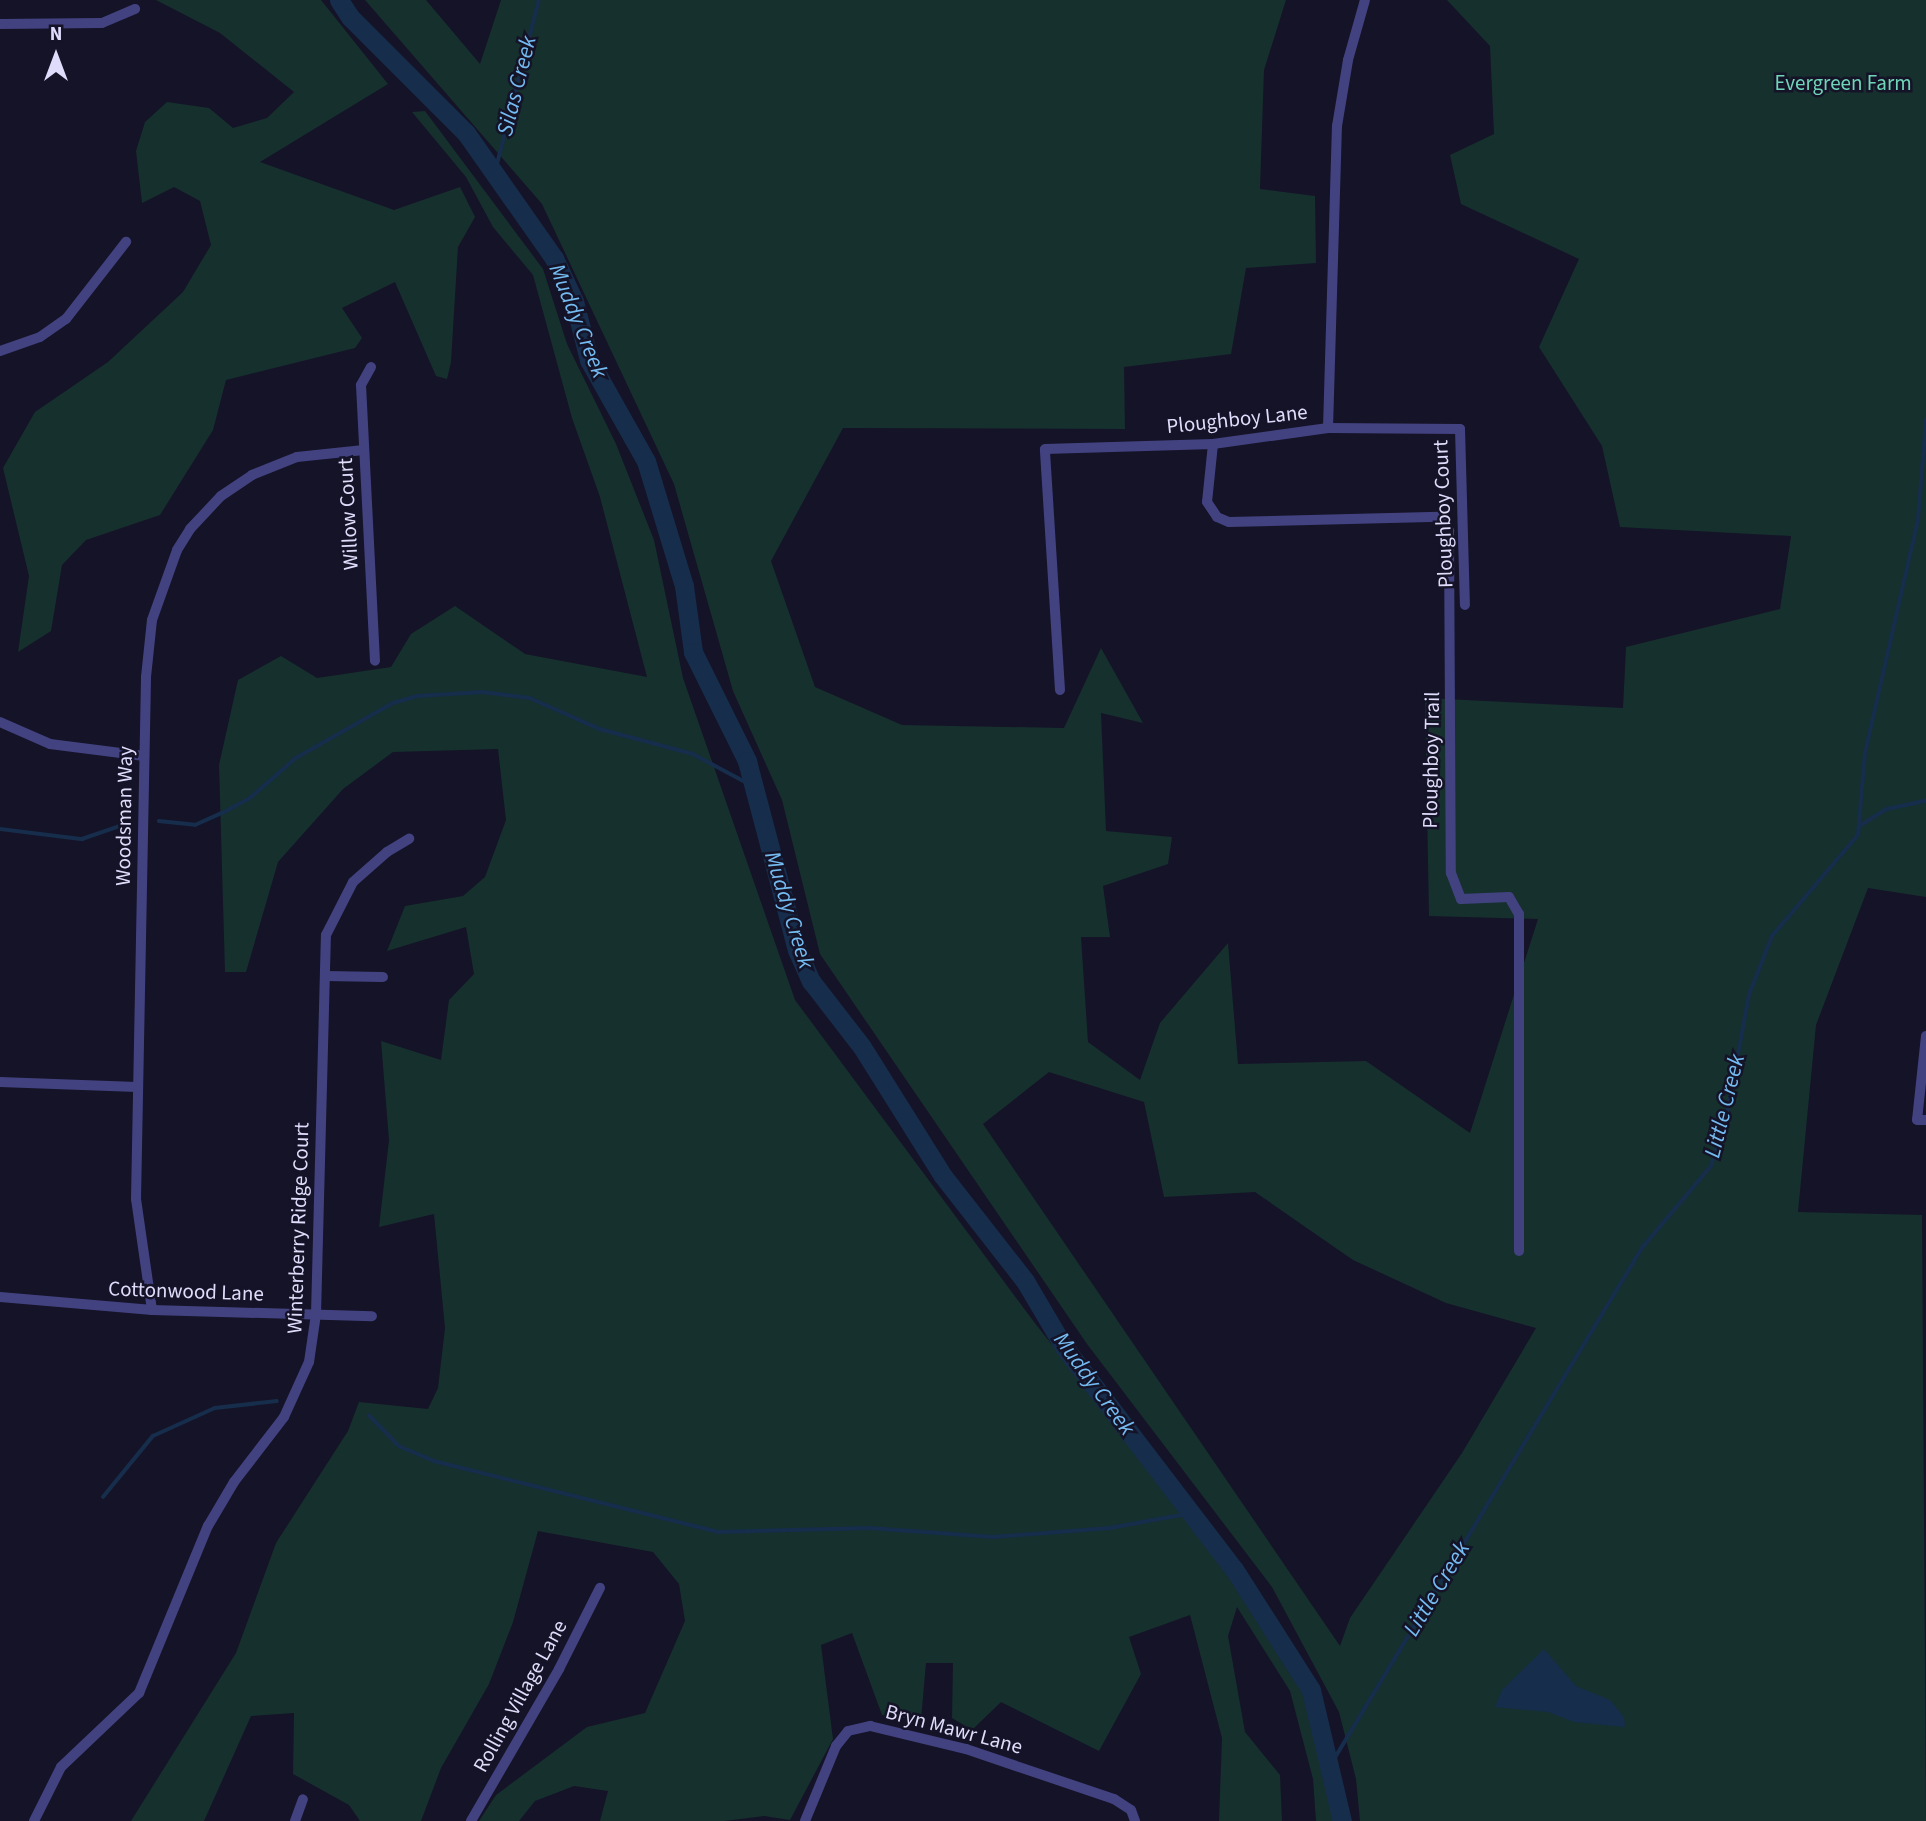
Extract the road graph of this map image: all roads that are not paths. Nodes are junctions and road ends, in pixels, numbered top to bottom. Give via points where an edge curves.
1 (1365, 0) edge
2 (135, 9) dead end
3 (0, 24) edge
4 (127, 242) dead end
5 (0, 351) edge
6 (371, 367) dead end
7 (1328, 428) junction
8 (1213, 444) junction
9 (365, 450) junction
10 (1465, 605) dead end
11 (375, 661) dead end
12 (1060, 690) dead end
13 (0, 722) edge
14 (144, 756) junction
15 (409, 839) dead end
16 (325, 976) junction
17 (383, 978) dead end
18 (1926, 1036) edge
19 (0, 1082) edge
20 (137, 1087) junction
21 (1926, 1120) edge
22 (1519, 1251) dead end
23 (0, 1297) edge
24 (152, 1310) junction
25 (316, 1314) junction
26 (372, 1316) dead end
27 (600, 1588) dead end
28 (303, 1800) dead end
29 (34, 1821) edge
30 (295, 1821) edge
31 (471, 1821) edge
32 (805, 1821) edge
33 (1135, 1821) edge

1 - 7 street, Ploughboy Lane via 1348,60 1337,126
2 - 3 street via 102,23
4 - 5 street via 66,319 40,337
6 - 9 street, Willow Court via 361,385
7 - 8 street, Ploughboy Lane
7 - 10 street, Ploughboy Court via 1460,429
8 - 12 street, Ploughboy Lane via 1045,449
8 - 22 street, Ploughboy Trail via 1207,502 1217,517 1229,522 1440,517 1449,531 1451,873 1461,899 1509,897 1519,914
9 - 11 street, Willow Court
9 - 14 street, Woodsman Way via 328,452 275,465 228,491 190,529 166,572 152,620
13 - 14 street via 50,744
14 - 20 street, Woodsman Way
15 - 16 street, Winterberry Ridge Court via 363,871 340,902 326,936
16 - 17 street
16 - 25 street, Winterberry Ridge Court
18 - 21 street via 1917,1120
19 - 20 street
20 - 24 street, Woodsman Way via 136,1217
23 - 24 street, Cottonwood Lane
24 - 25 street, Cottonwood Lane
25 - 26 street, Cottonwood Lane
25 - 29 street, Winterberry Ridge Court via 302,1382 284,1417 215,1513 139,1693 61,1766
27 - 31 street, Rolling Village Lane
28 - 30 street
32 - 33 street, Bryn Mawr Lane via 840,1740 852,1728 870,1726 966,1749 1114,1799 1131,1811

